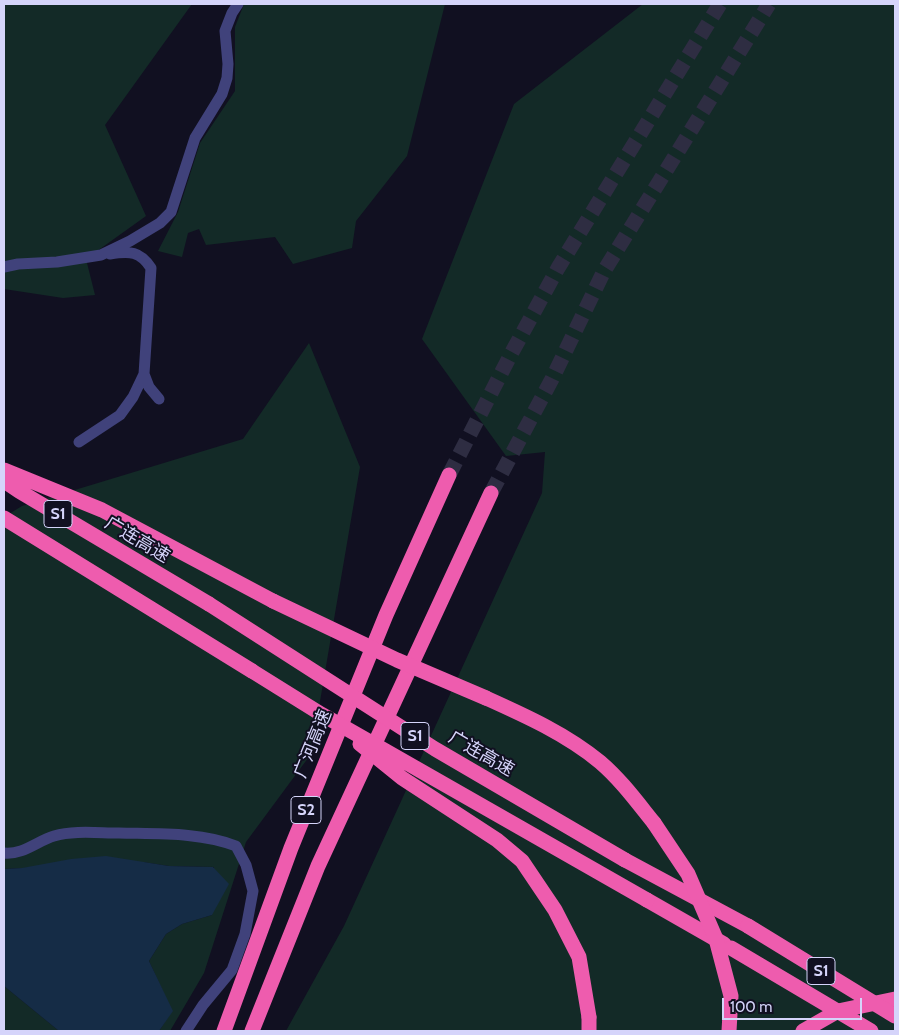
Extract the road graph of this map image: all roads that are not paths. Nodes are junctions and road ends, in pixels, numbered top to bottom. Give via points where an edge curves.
1 (238, 4) edge
2 (101, 255) junction
3 (4, 267) edge
4 (144, 374) junction
5 (159, 399) dead end
6 (79, 442) dead end
7 (4, 470) edge
8 (449, 475) tunnel mouth
9 (4, 481) edge
10 (491, 493) tunnel mouth
11 (4, 518) edge
12 (321, 714) junction
13 (4, 853) edge
14 (895, 999) edge
15 (895, 1016) edge
16 (589, 1024) edge
17 (186, 1031) edge
18 (224, 1031) edge
19 (252, 1031) edge
20 (729, 1031) edge
21 (803, 1031) edge
22 (871, 1031) edge

1 - 2 street via 225,31 228,64 222,94 195,138 171,212 160,223
2 - 3 street
2 - 4 street via 136,254 144,258 151,268
4 - 5 street via 149,388
4 - 6 street via 120,415
7 - 20 highway, bridge via 102,510 274,601 396,660 526,716 601,763 654,823 688,874 716,939 731,996
8 - 18 highway, 广河高速 / S2, bridge via 396,593 291,848
9 - 15 highway, 广连高速 / S1, bridge via 209,604 435,749 625,860 748,926
10 - 19 highway, S2, bridge via 318,866
11 - 12 highway, S1, bridge
12 - 16 highway, bridge via 402,778 498,840 522,862 555,910 580,957
12 - 22 highway, S1, bridge
13 - 17 street via 25,849 54,836 82,832 175,835 236,846 253,890 245,934 232,970
14 - 21 highway via 838,1010

